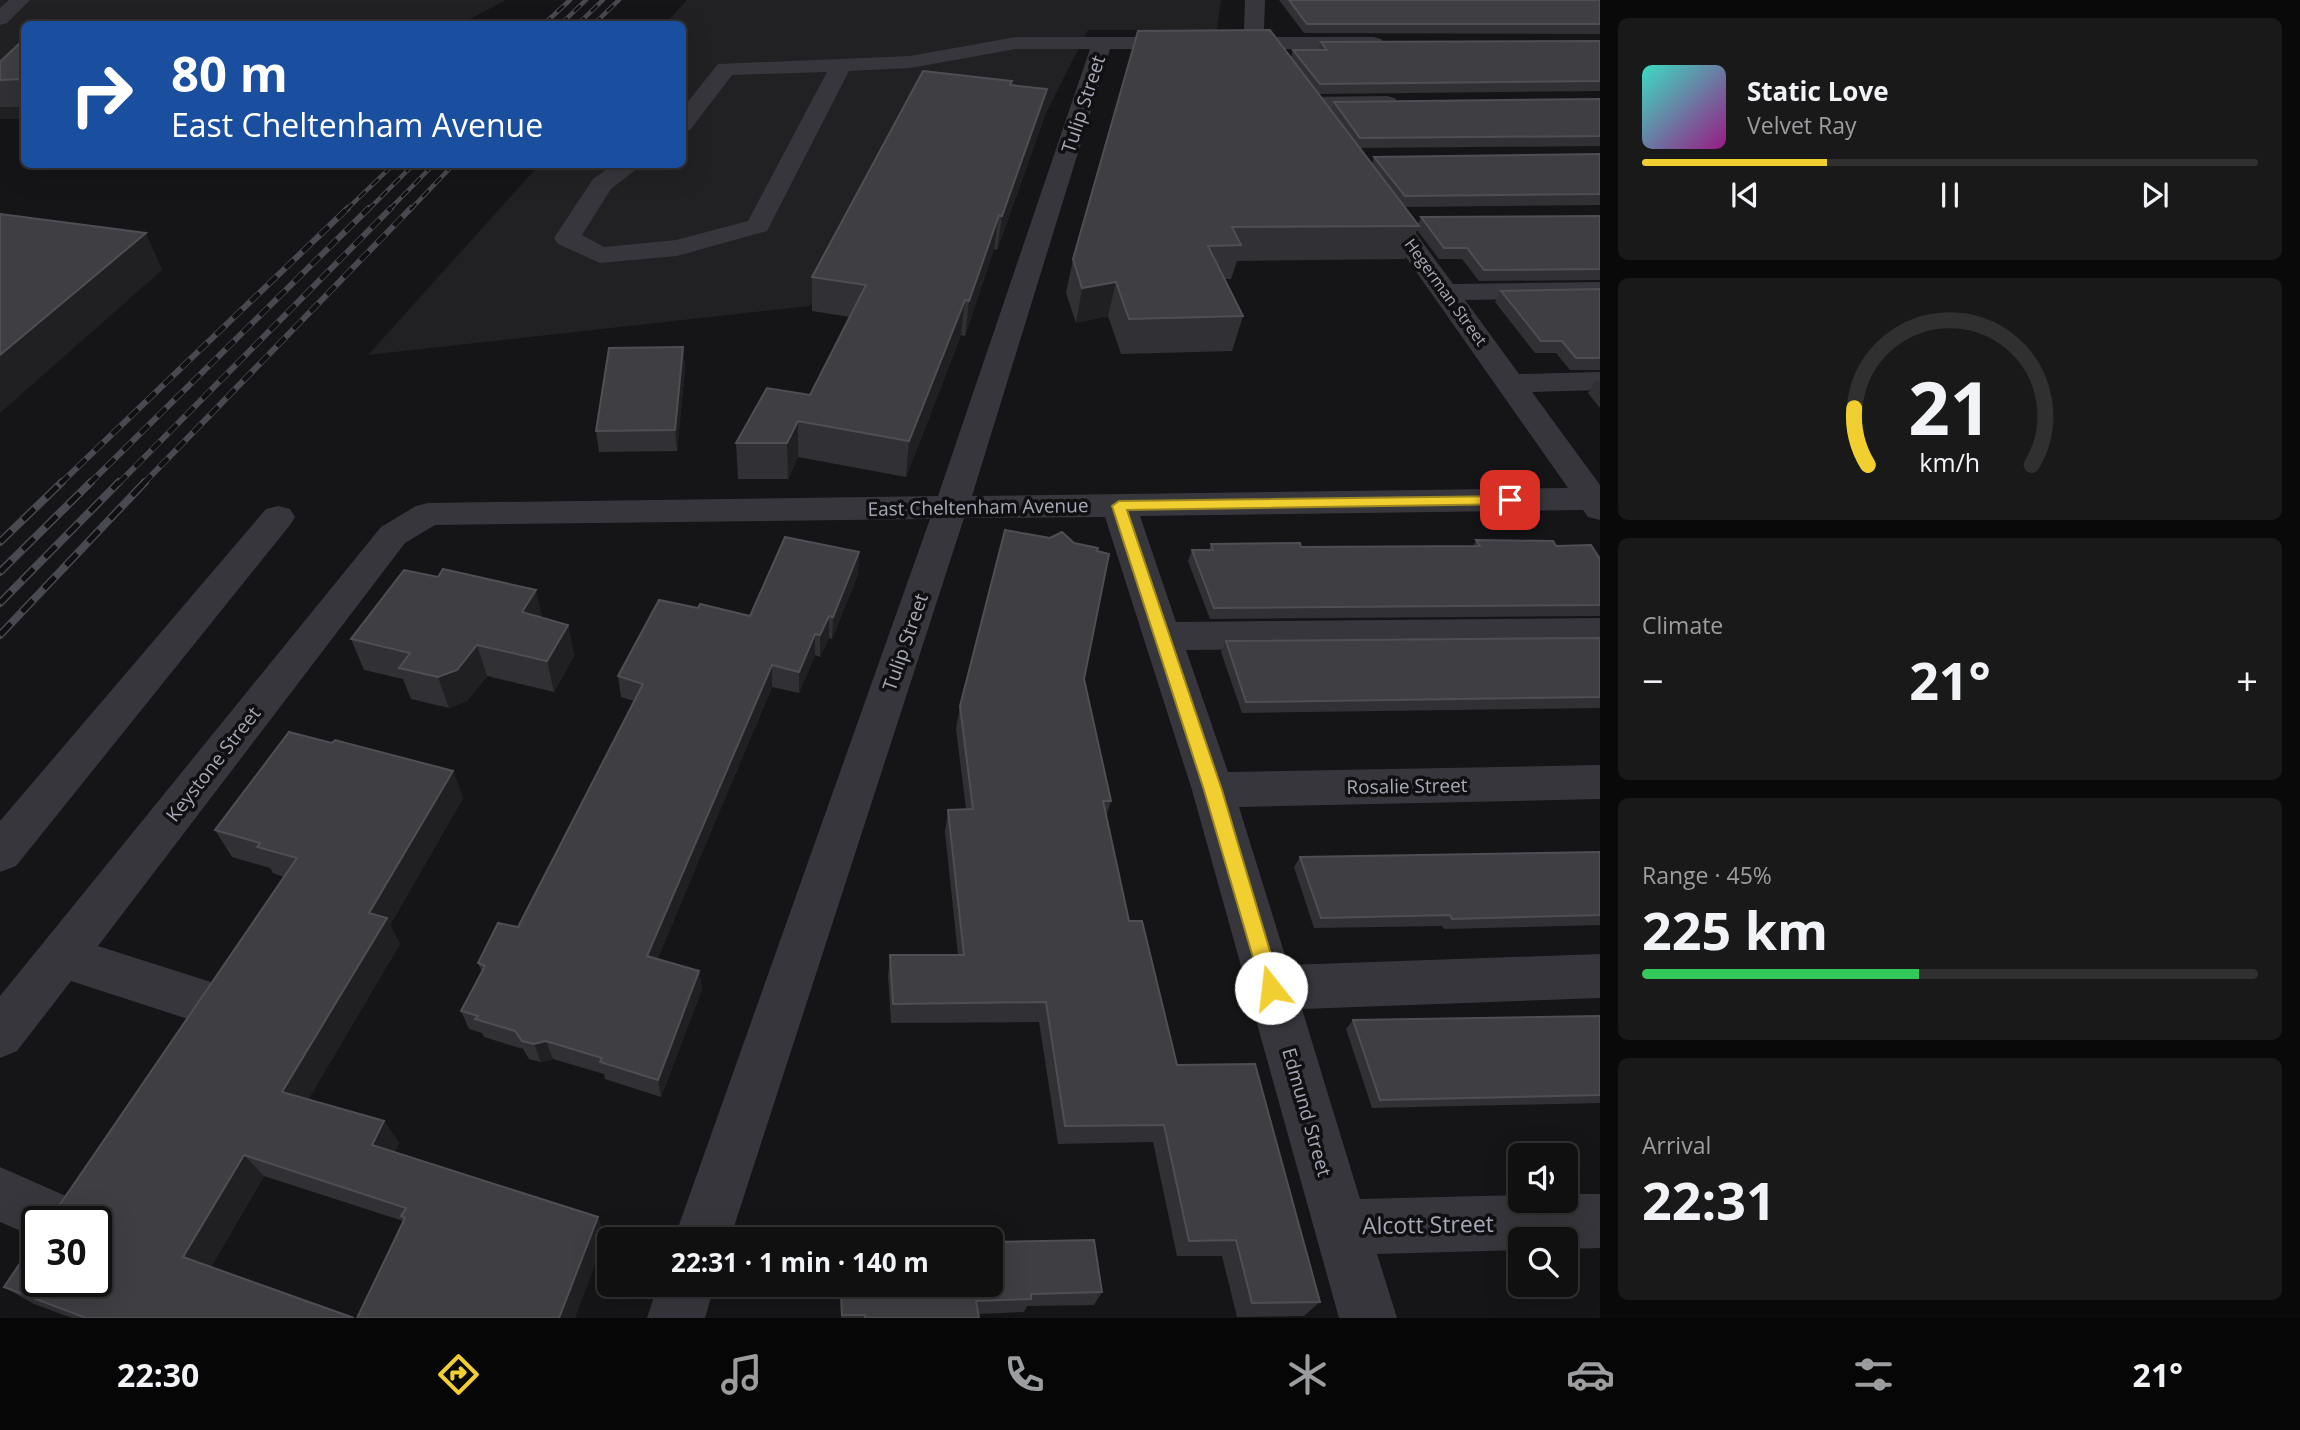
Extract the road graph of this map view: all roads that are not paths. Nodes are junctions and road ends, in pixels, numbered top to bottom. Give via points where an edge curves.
1 (20, 0) edge
2 (1255, 0) edge
3 (0, 19) edge
4 (1102, 43) junction
5 (1263, 43) junction
6 (1398, 43) edge
7 (841, 66) junction
8 (1406, 102) edge
9 (686, 120) edge
10 (625, 168) edge
11 (1363, 178) edge
12 (1392, 218) junction
13 (1420, 218) edge
14 (1600, 290) edge
15 (1446, 292) junction
16 (1600, 381) edge
17 (1511, 383) junction
18 (1598, 503) edge
19 (1119, 506) junction
20 (951, 507) junction
21 (440, 513) joint
22 (278, 517) dead end
23 (1600, 632) edge
24 (1162, 636) junction
25 (1600, 782) edge
26 (1213, 790) junction
27 (0, 853) edge
28 (61, 956) junction
29 (1600, 976) edge
30 (1271, 988) junction
31 (194, 998) dead end
32 (0, 1034) edge
33 (0, 1194) edge
34 (27, 1206) edge
35 (1600, 1221) edge
36 (706, 1227) edge
37 (1340, 1227) junction
38 (683, 1297) edge
39 (676, 1318) edge
40 (1368, 1318) edge

1 - 3 street
2 - 5 street via 1254,30
4 - 5 street
4 - 7 street via 1016,43 909,62
4 - 20 street, Tulip Street
5 - 6 street
5 - 8 street via 1316,114
7 - 9 street via 726,69
7 - 10 street via 758,226 677,247 600,255 568,238 602,184
11 - 12 street, Hegerman Street
12 - 13 street
12 - 15 street, Hegerman Street
14 - 15 street
15 - 17 street, Hegerman Street
16 - 17 street
17 - 18 street, Hegerman Street
18 - 19 street, East Cheltenham Avenue
19 - 20 street, East Cheltenham Avenue
19 - 24 street, Edmund Street
20 - 21 street, East Cheltenham Avenue
20 - 36 street, Tulip Street
21 - 28 street, Keystone Street via 428,514 393,535
22 - 27 street
23 - 24 street
24 - 26 street, Edmund Street
25 - 26 street, Rosalie Street
26 - 30 street, Edmund Street
28 - 31 street
28 - 32 street, Keystone Street
29 - 30 street
30 - 37 street, Edmund Street
33 - 34 street
35 - 37 street, Alcott Street
37 - 40 street, Edmund Street
38 - 39 street

